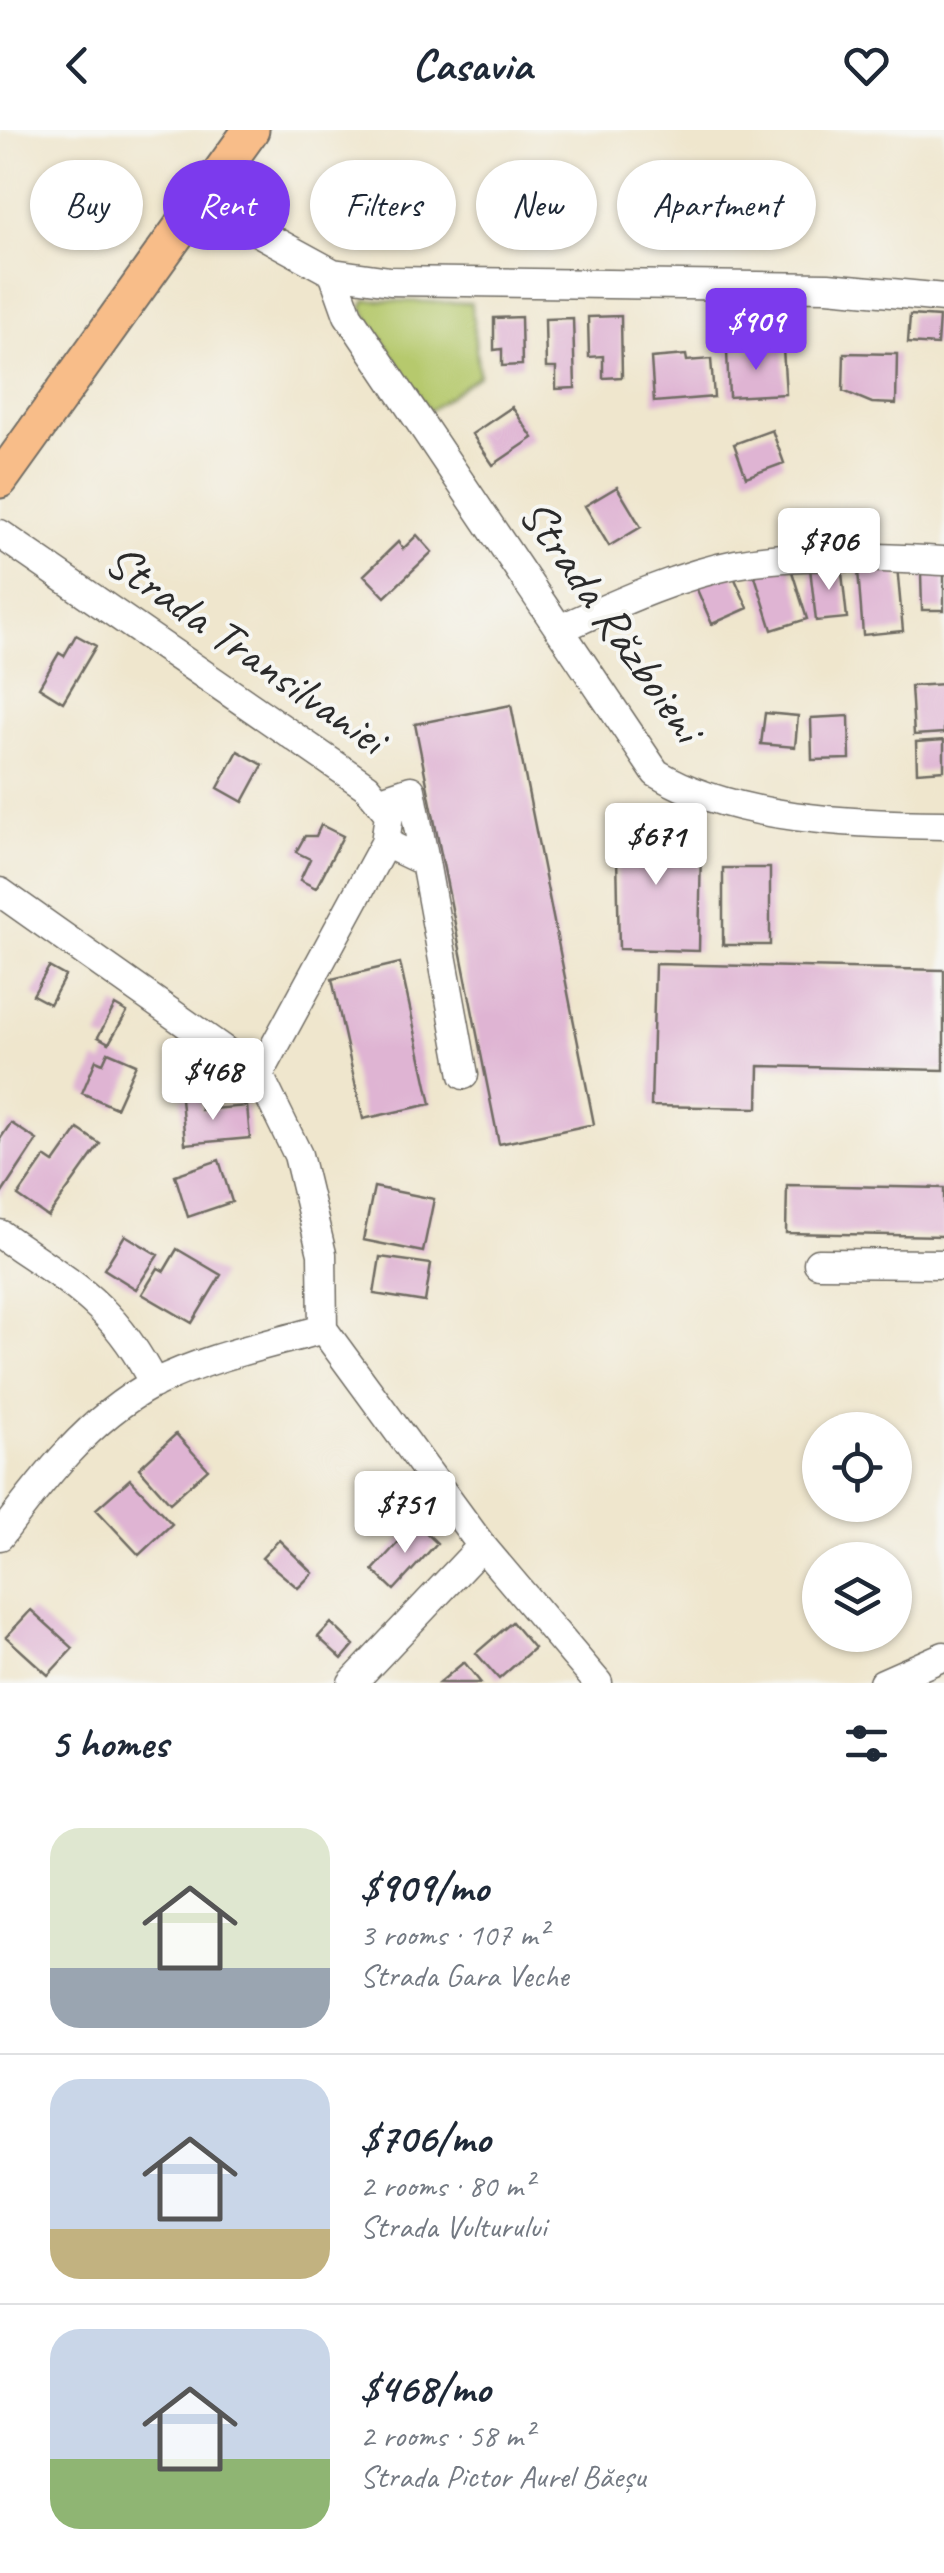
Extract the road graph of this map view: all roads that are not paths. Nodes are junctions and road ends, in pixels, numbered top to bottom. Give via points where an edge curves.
1 (250, 130) edge
2 (229, 160) edge
3 (290, 249) edge
4 (165, 250) edge
5 (334, 273) junction
6 (944, 298) edge
7 (0, 480) edge
8 (0, 534) edge
9 (944, 560) edge
10 (562, 628) junction
11 (381, 800) junction
12 (944, 825) edge
13 (385, 843) junction
14 (425, 862) junction
15 (0, 892) edge
16 (260, 1075) junction
17 (464, 1075) dead end
18 (0, 1234) edge
19 (818, 1263) dead end
20 (944, 1264) edge
21 (323, 1329) junction
22 (154, 1384) junction
23 (0, 1536) edge
24 (482, 1546) junction
25 (944, 1656) edge
26 (352, 1683) edge
27 (598, 1683) edge
28 (884, 1683) edge

1 - 2 main road
3 - 5 street
4 - 7 main road
5 - 6 street via 390,282 828,287
5 - 10 street, Strada Războieni via 348,314
8 - 11 street, Strada Transilvaniei
9 - 10 street via 833,557 736,564
10 - 12 street, Strada Războieni via 656,773 684,790 822,817
11 - 13 street, Strada Transilvaniei via 389,814
11 - 14 street via 411,790
13 - 14 street
13 - 16 street
14 - 17 street
15 - 16 street
16 - 21 street via 298,1155 322,1254
18 - 22 street via 120,1324
19 - 20 street
21 - 22 street
21 - 24 street
22 - 23 street via 90,1430
24 - 26 street
24 - 27 street
25 - 28 street

